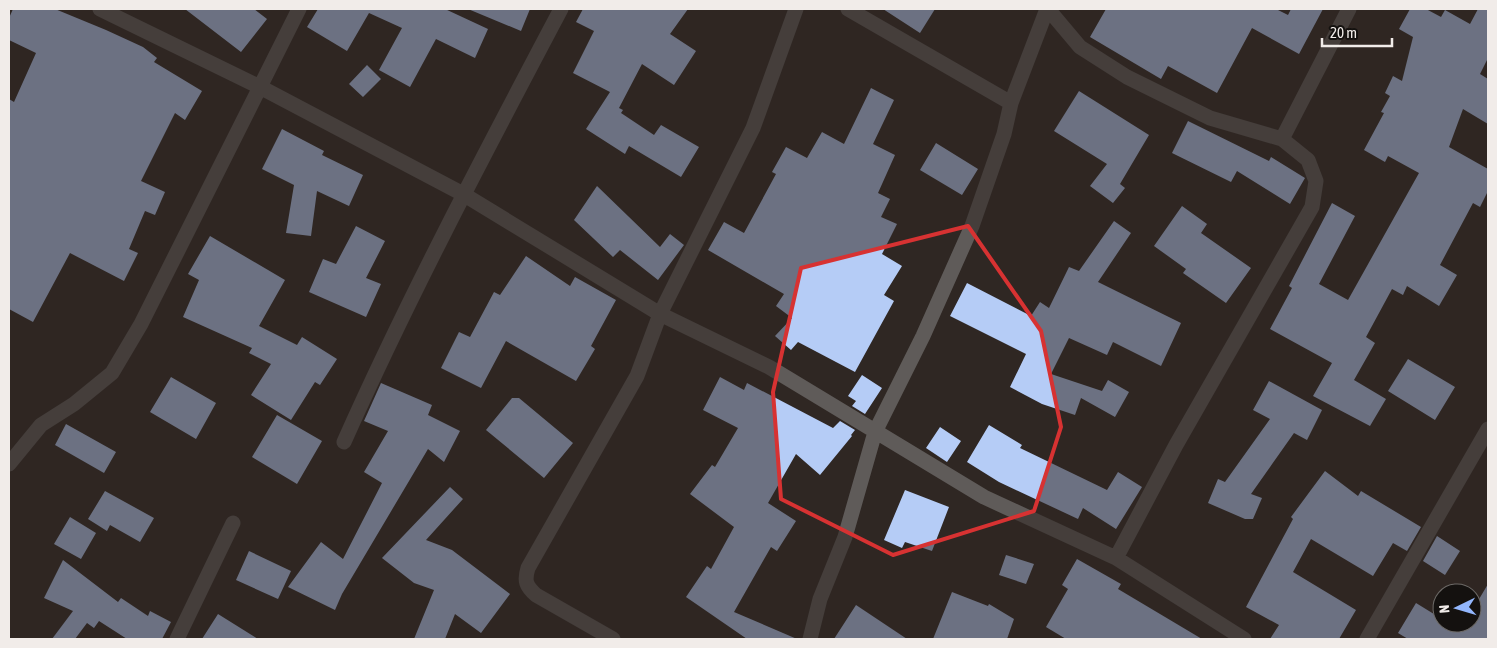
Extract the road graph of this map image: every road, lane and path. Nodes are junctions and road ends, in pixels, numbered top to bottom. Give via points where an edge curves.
1 (100, 9) edge
2 (299, 9) edge
3 (562, 9) edge
4 (796, 9) edge
5 (848, 9) edge
6 (1047, 9) edge
7 (1349, 9) edge
8 (260, 87) junction
9 (1011, 103) junction
10 (1282, 138) junction
11 (463, 194) junction
12 (660, 314) junction
13 (1488, 429) edge
14 (875, 432) junction
15 (344, 442) dead end
16 (9, 464) edge
17 (233, 523) dead end
18 (1116, 558) junction
19 (177, 639) edge
20 (613, 639) edge
21 (810, 639) edge
22 (1244, 639) edge
23 (1367, 639) edge

1 - 8 street
2 - 8 street
3 - 11 street
4 - 12 street via 753,128
5 - 9 street
6 - 9 street
6 - 10 street via 1080,47 1126,77 1210,118
7 - 10 street
8 - 11 street
8 - 16 street via 141,324 112,373 74,404 41,425
9 - 14 street via 1004,134 972,226 923,336
10 - 18 street via 1308,160 1316,181 1312,207 1176,445
11 - 12 street
11 - 15 street
12 - 14 street via 769,368
12 - 20 street via 637,376 532,560 525,579 528,588 536,595
13 - 23 street
14 - 18 street via 984,497
14 - 21 street via 845,537 820,599
17 - 19 street
18 - 22 street

